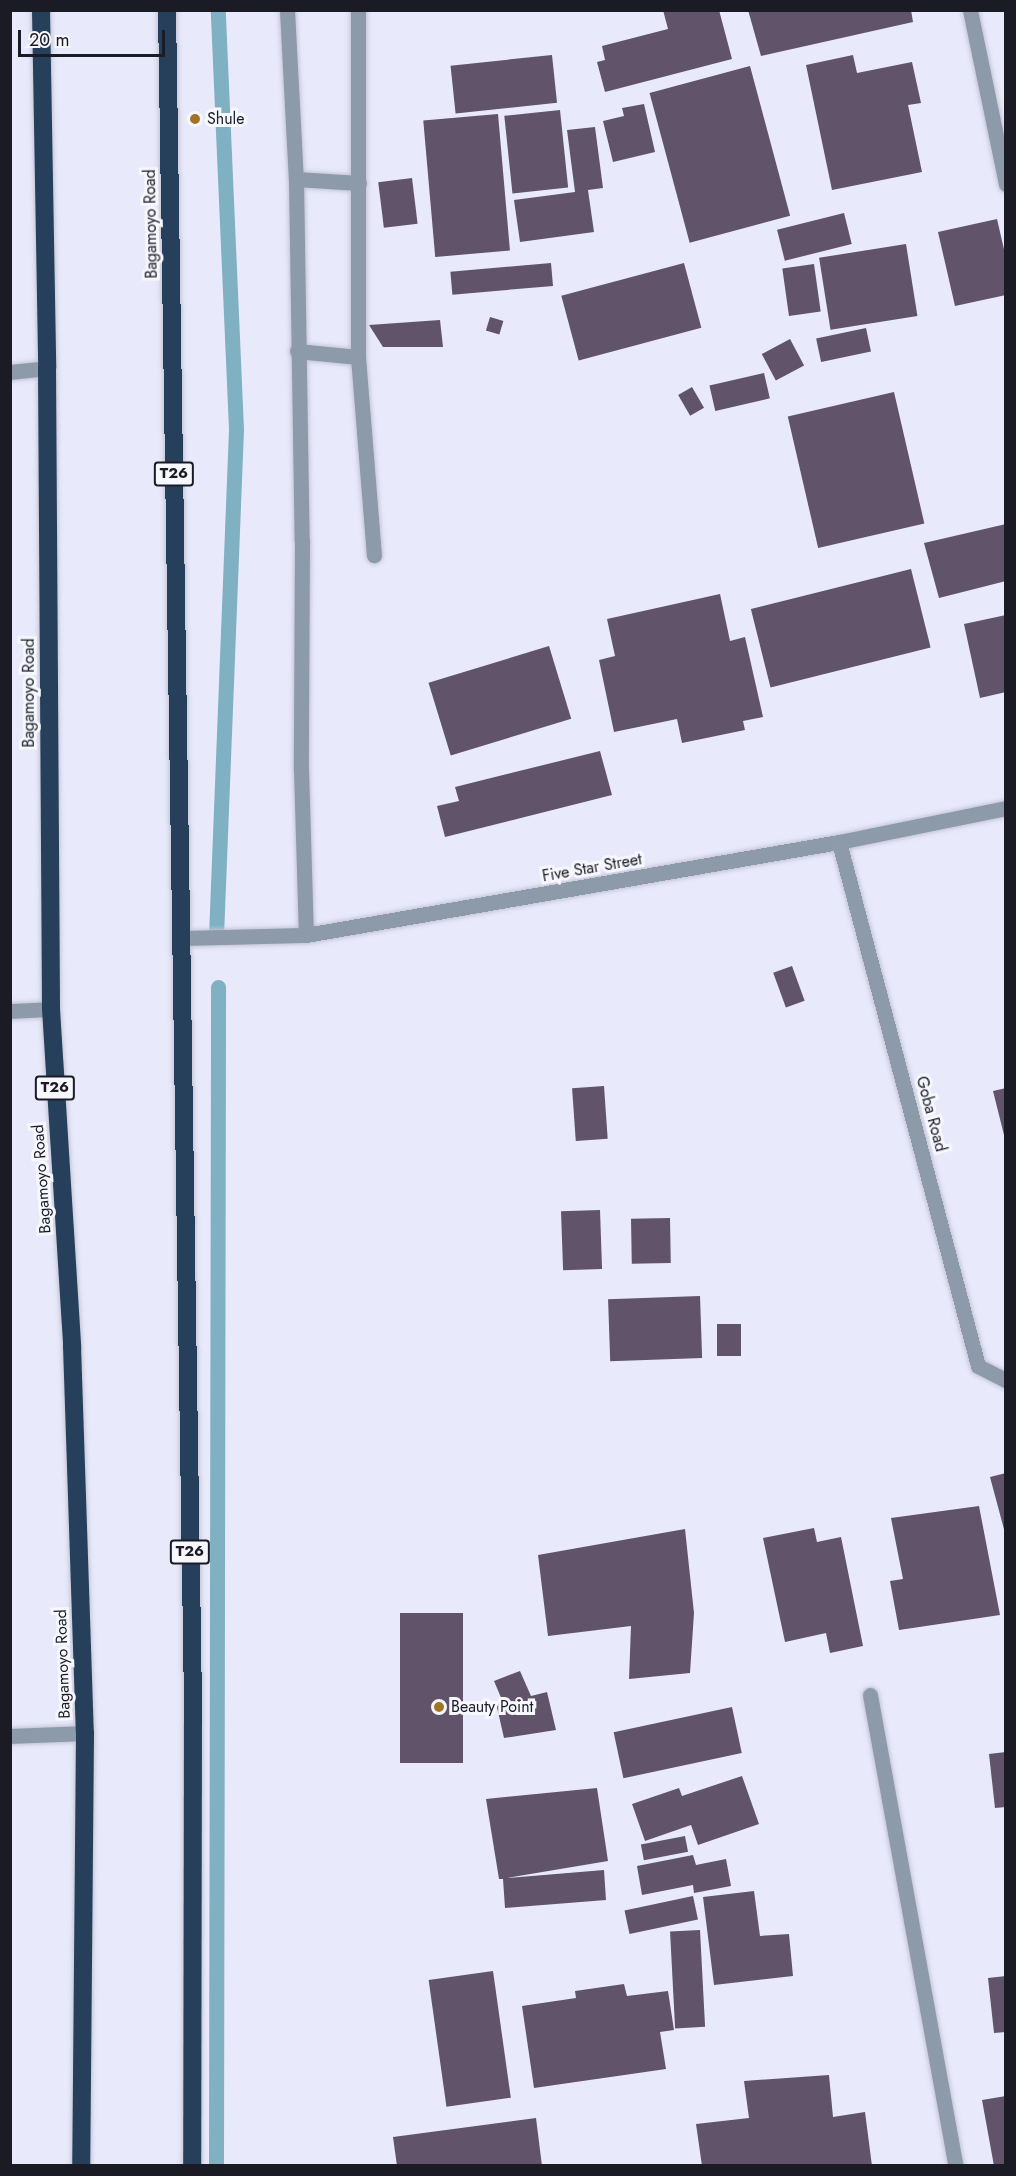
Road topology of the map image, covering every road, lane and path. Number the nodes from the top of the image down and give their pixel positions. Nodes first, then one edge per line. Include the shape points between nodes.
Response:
1 (41, 10) edge
2 (167, 10) edge
3 (287, 10) edge
4 (358, 10) edge
5 (970, 10) edge
6 (296, 179) junction
7 (358, 183) junction
8 (1005, 184) edge
9 (297, 351) junction
10 (358, 357) junction
11 (47, 368) junction
12 (10, 372) edge
13 (374, 555) dead end
14 (1005, 808) edge
15 (839, 842) junction
16 (306, 935) junction
17 (181, 938) junction
18 (51, 1009) junction
19 (10, 1011) edge
20 (1005, 1380) edge
21 (870, 1695) dead end
22 (85, 1733) junction
23 (10, 1736) edge
24 (81, 2166) edge
25 (192, 2166) edge
26 (956, 2166) edge

1 - 11 highway, Bagamoyo Road / T26
2 - 17 highway, Bagamoyo Road / T26
3 - 6 street
4 - 7 street
5 - 8 street
6 - 7 street
6 - 9 street
7 - 10 street
9 - 10 street
9 - 16 street
10 - 13 street
11 - 12 street
11 - 18 highway, Bagamoyo Road / T26
14 - 15 street, Five Star Street
15 - 16 street, Five Star Street
15 - 20 street, Goba Road via 978,1366
16 - 17 street, Five Star Street
17 - 25 highway, Bagamoyo Road / T26 via 193,1707
18 - 19 street
18 - 22 highway, Bagamoyo Road / T26 via 72,1346
21 - 26 street
22 - 23 street
22 - 24 highway, Bagamoyo Road / T26

